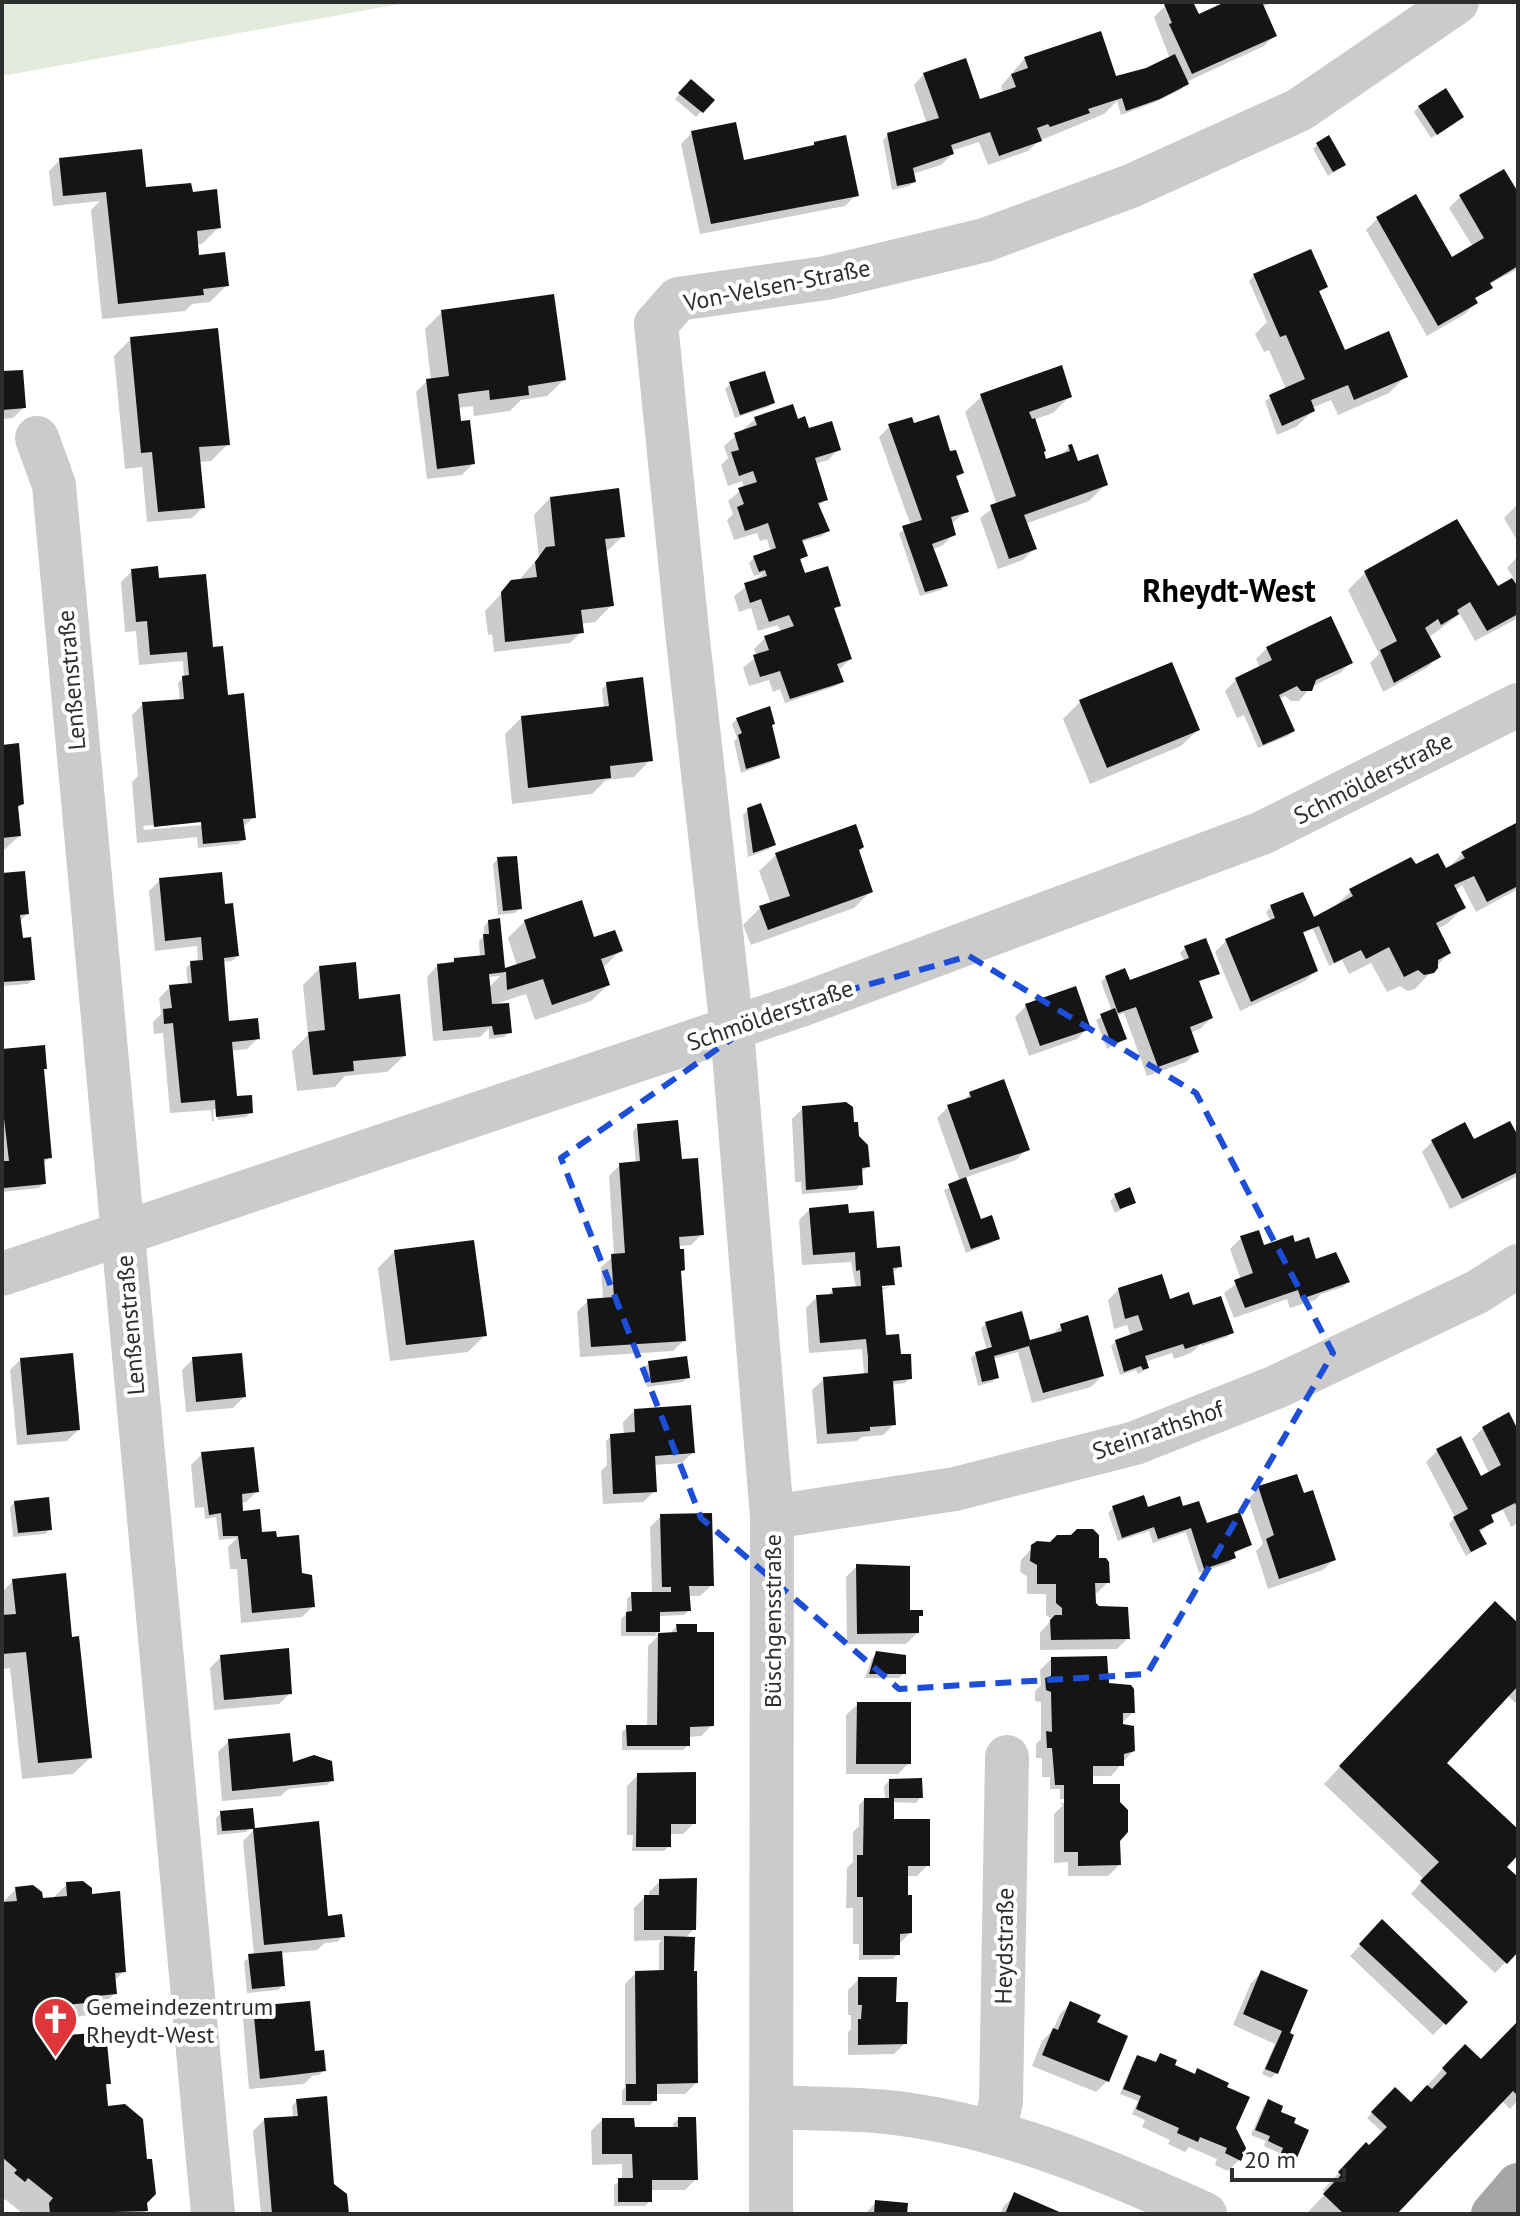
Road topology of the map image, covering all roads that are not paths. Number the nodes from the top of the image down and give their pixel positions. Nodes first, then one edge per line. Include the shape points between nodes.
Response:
1 (1457, 2) edge
2 (37, 438) dead end
3 (1518, 705) edge
4 (732, 1029) junction
5 (121, 1233) junction
6 (1518, 1266) edge
7 (2, 1274) edge
8 (772, 1517) junction
9 (1007, 1757) dead end
10 (771, 2107) junction
11 (994, 2133) junction
12 (1518, 2185) edge
13 (213, 2214) edge
14 (771, 2214) edge
15 (1205, 2214) edge
16 (1493, 2214) edge

1 - 4 street, Von-Velsen-Straße via 1299,110 1131,186 971,244 826,278 678,299 656,324
2 - 5 street, Lenßenstraße via 54,485
3 - 4 street, Schmölderstraße via 1262,833
4 - 5 street, Schmölderstraße
4 - 8 street, Büschgensstraße
5 - 7 street, Schmölderstraße
5 - 13 street, Lenßenstraße
6 - 8 street, Steinrathshof via 1477,1292 1276,1387 1135,1443 955,1489
8 - 10 street, Büschgensstraße
9 - 11 street, Heydstraße via 1001,2101
10 - 11 street via 888,2112
10 - 14 street, Büschgensstraße
11 - 15 street via 1100,2168
12 - 16 main road

